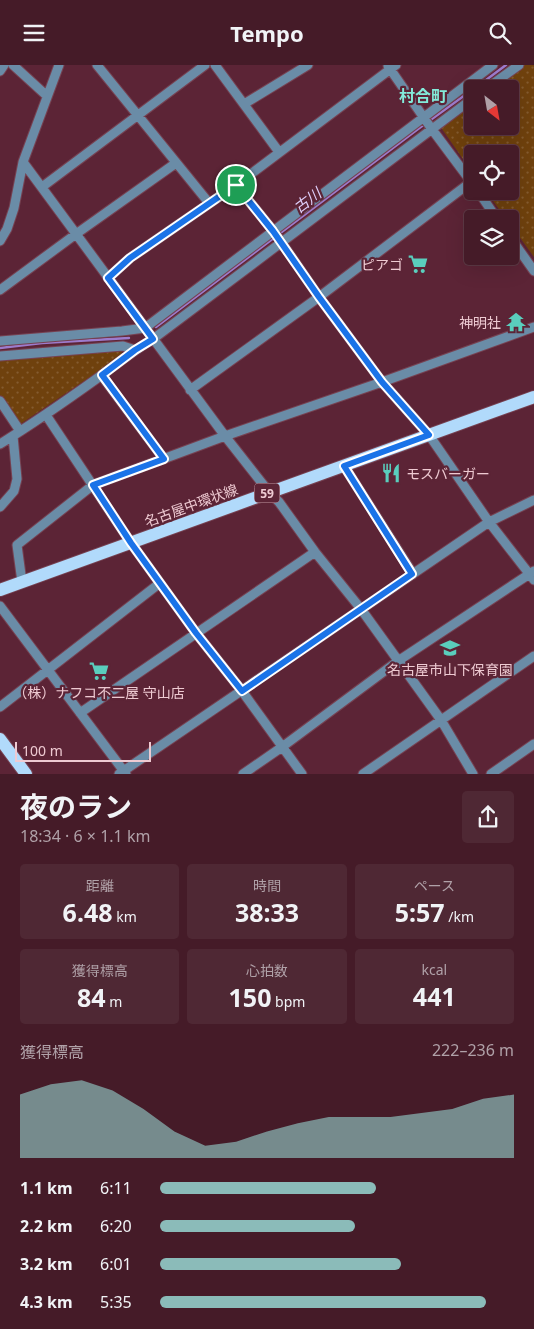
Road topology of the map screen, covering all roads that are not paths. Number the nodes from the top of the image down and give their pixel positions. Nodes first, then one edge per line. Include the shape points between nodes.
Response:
1 (4, 65) edge
2 (13, 65) edge
3 (59, 65) edge
4 (97, 65) edge
5 (205, 65) edge
6 (215, 65) edge
7 (308, 65) edge
8 (493, 65) edge
9 (519, 65) edge
10 (392, 66) edge
11 (0, 71) edge
12 (498, 80) edge
13 (47, 96) junction
14 (244, 104) junction
15 (464, 105) edge
16 (137, 116) junction
17 (424, 118) junction
18 (432, 128) junction
19 (280, 152) junction
20 (23, 162) junction
21 (176, 163) junction
22 (464, 172) edge
23 (236, 185) junction
24 (42, 187) junction
25 (464, 189) edge
26 (209, 203) junction
27 (76, 234) junction
28 (278, 236) junction
29 (0, 241) edge
30 (519, 250) edge
31 (534, 271) edge
32 (108, 278) junction
33 (0, 290) edge
34 (319, 297) junction
35 (534, 327) edge
36 (145, 328) junction
37 (153, 339) junction
38 (0, 341) edge
39 (135, 350) junction
40 (0, 356) edge
41 (102, 375) junction
42 (382, 382) junction
43 (190, 390) junction
44 (534, 397) edge
45 (0, 401) edge
46 (46, 415) junction
47 (16, 434) junction
48 (429, 435) junction
49 (225, 436) junction
50 (0, 444) edge
51 (164, 459) junction
52 (344, 466) junction
53 (93, 485) junction
54 (269, 492) junction
55 (534, 500) edge
56 (0, 507) edge
57 (489, 522) junction
58 (131, 543) junction
59 (315, 552) junction
60 (412, 574) junction
61 (532, 575) edge
62 (22, 582) junction
63 (160, 583) junction
64 (0, 590) edge
65 (0, 606) edge
66 (361, 609) junction
67 (196, 633) junction
68 (534, 657) edge
69 (398, 661) junction
70 (48, 670) junction
71 (242, 691) junction
72 (0, 707) edge
73 (80, 713) junction
74 (441, 720) junction
75 (0, 739) edge
76 (534, 745) edge
77 (282, 747) junction
78 (123, 773) edge
79 (26, 774) edge
80 (243, 774) edge
81 (302, 774) edge
82 (363, 774) edge
83 (473, 774) edge
84 (491, 774) edge

1 - 11 street
2 - 13 street
3 - 13 street
4 - 16 street
5 - 16 street
6 - 14 street
7 - 14 street
8 - 17 street
9 - 12 street
10 - 17 street
10 - 19 street
13 - 20 street
14 - 19 street
15 - 18 street
16 - 21 street
16 - 24 street
17 - 18 street
17 - 28 street
18 - 22 street
18 - 28 street
19 - 23 street
20 - 24 street
20 - 29 street via 14,208
21 - 26 street
21 - 27 street
23 - 26 street
23 - 28 street
24 - 27 street
25 - 34 street
26 - 32 street via 130,258
27 - 32 street
27 - 33 street
28 - 34 street
28 - 36 street
28 - 37 street
30 - 31 street
32 - 36 street
34 - 42 street
34 - 43 street
35 - 42 street
36 - 37 street
36 - 38 street
37 - 39 street
37 - 43 street
39 - 40 street via 123,346
39 - 41 street
41 - 46 street
41 - 51 street
42 - 48 street
42 - 49 street
43 - 49 street
44 - 48 main road, 名古屋中環状線 / 59
45 - 47 street
46 - 47 street
46 - 53 street
47 - 50 street
47 - 56 street via 17,479 14,491
48 - 52 main road, 名古屋中環状線 / 59
48 - 57 street
49 - 51 street
49 - 54 street
51 - 53 street
52 - 54 main road, 名古屋中環状線 / 59
52 - 60 street
53 - 58 street
53 - 62 street via 18,545
54 - 58 main road, 名古屋中環状線 / 59
54 - 59 street via 280,502
55 - 57 street
57 - 60 street
57 - 61 street
58 - 62 main road, 名古屋中環状線 / 59
58 - 63 street
59 - 66 street
59 - 67 street
60 - 66 street
61 - 69 street
62 - 64 main road, 名古屋中環状線 / 59
63 - 67 street
63 - 70 street
65 - 70 street
66 - 69 street
66 - 71 street
67 - 71 street
67 - 73 street
68 - 74 street
69 - 74 street
69 - 77 street
70 - 72 street
70 - 73 street
71 - 77 street
71 - 78 street
73 - 78 street
74 - 82 street
74 - 83 street
75 - 79 main road
76 - 84 street
77 - 80 street
77 - 81 street

